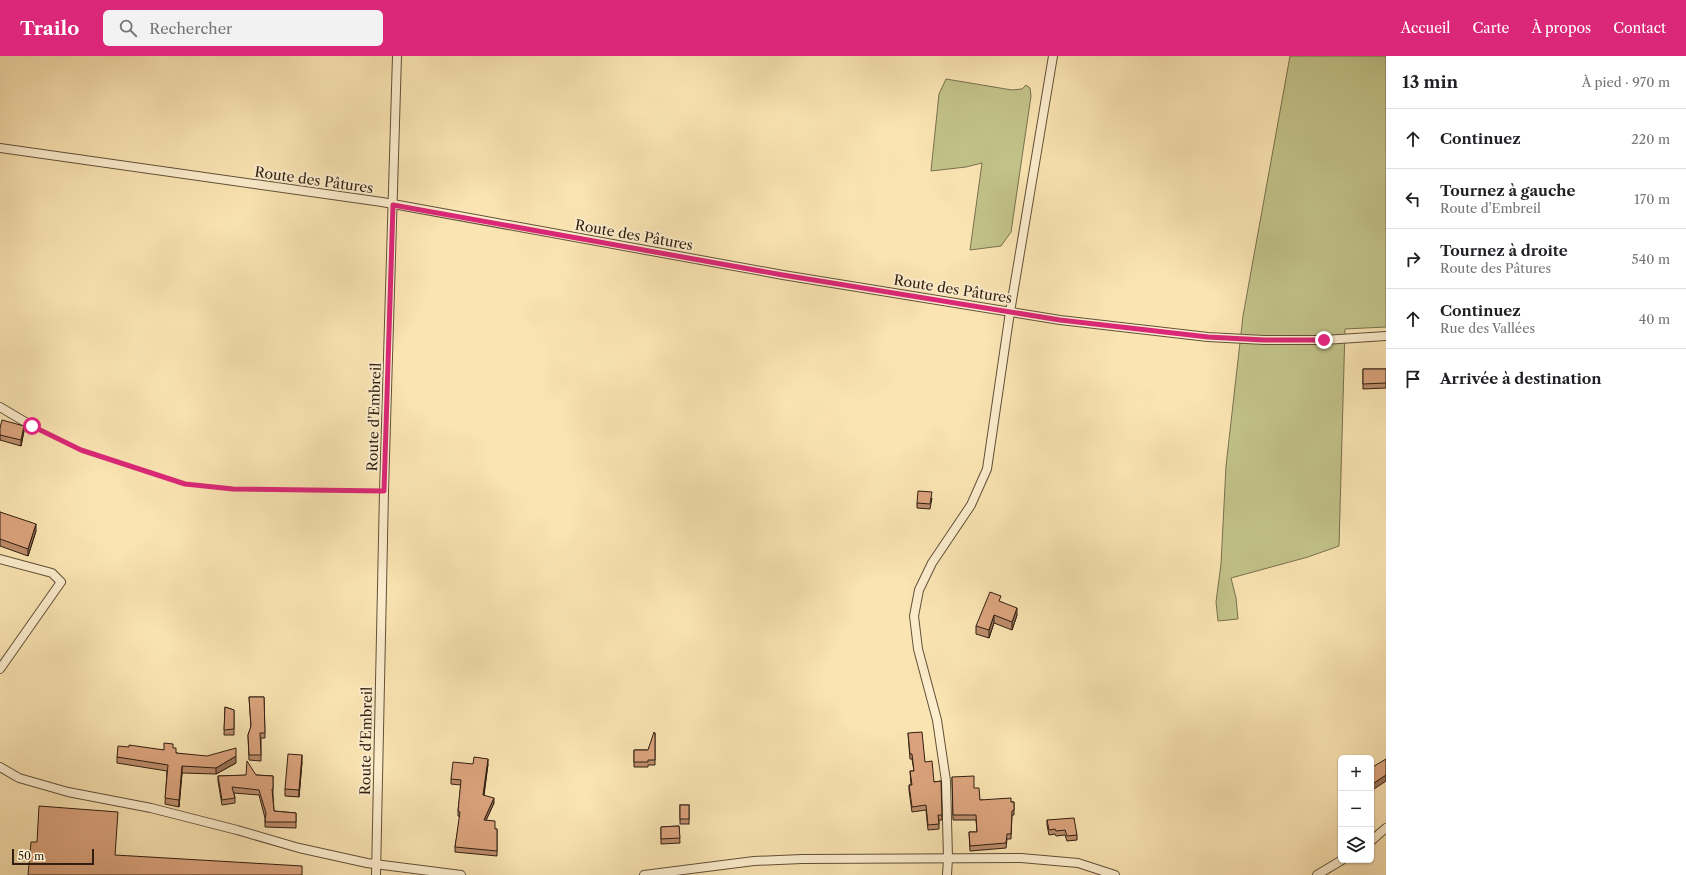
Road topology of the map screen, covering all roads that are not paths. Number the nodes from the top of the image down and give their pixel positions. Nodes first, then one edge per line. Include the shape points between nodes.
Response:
1 (397, 56) edge
2 (1053, 56) edge
3 (0, 148) edge
4 (393, 205) junction
5 (1010, 312) junction
6 (1386, 336) edge
7 (0, 407) edge
8 (32, 426) road end
9 (0, 559) edge
10 (0, 668) edge
11 (0, 767) edge
12 (1386, 828) edge
13 (1374, 838) edge
14 (948, 858) junction
15 (1338, 862) edge
16 (376, 864) junction
17 (376, 875) edge
18 (461, 875) edge
19 (644, 875) edge
20 (947, 875) edge
21 (1115, 875) edge
22 (1317, 875) edge

1 - 4 street, Route d'Embreil
2 - 5 street
3 - 4 street, Route des Pâtures
4 - 5 street, Route des Pâtures via 783,275
4 - 16 street, Route d'Embreil
5 - 6 street, Route des Pâtures via 1208,337 1324,340
5 - 14 street via 987,469 971,505 932,564 919,590 914,616 918,649 938,727 946,781
7 - 8 street
9 - 10 street via 52,573 62,582
11 - 16 street via 18,778 68,792 152,808 299,848
12 - 13 street
14 - 19 street via 754,861
14 - 20 street
14 - 21 street via 1021,858 1078,863
15 - 22 street
16 - 17 street, Route d'Embreil
16 - 18 street

